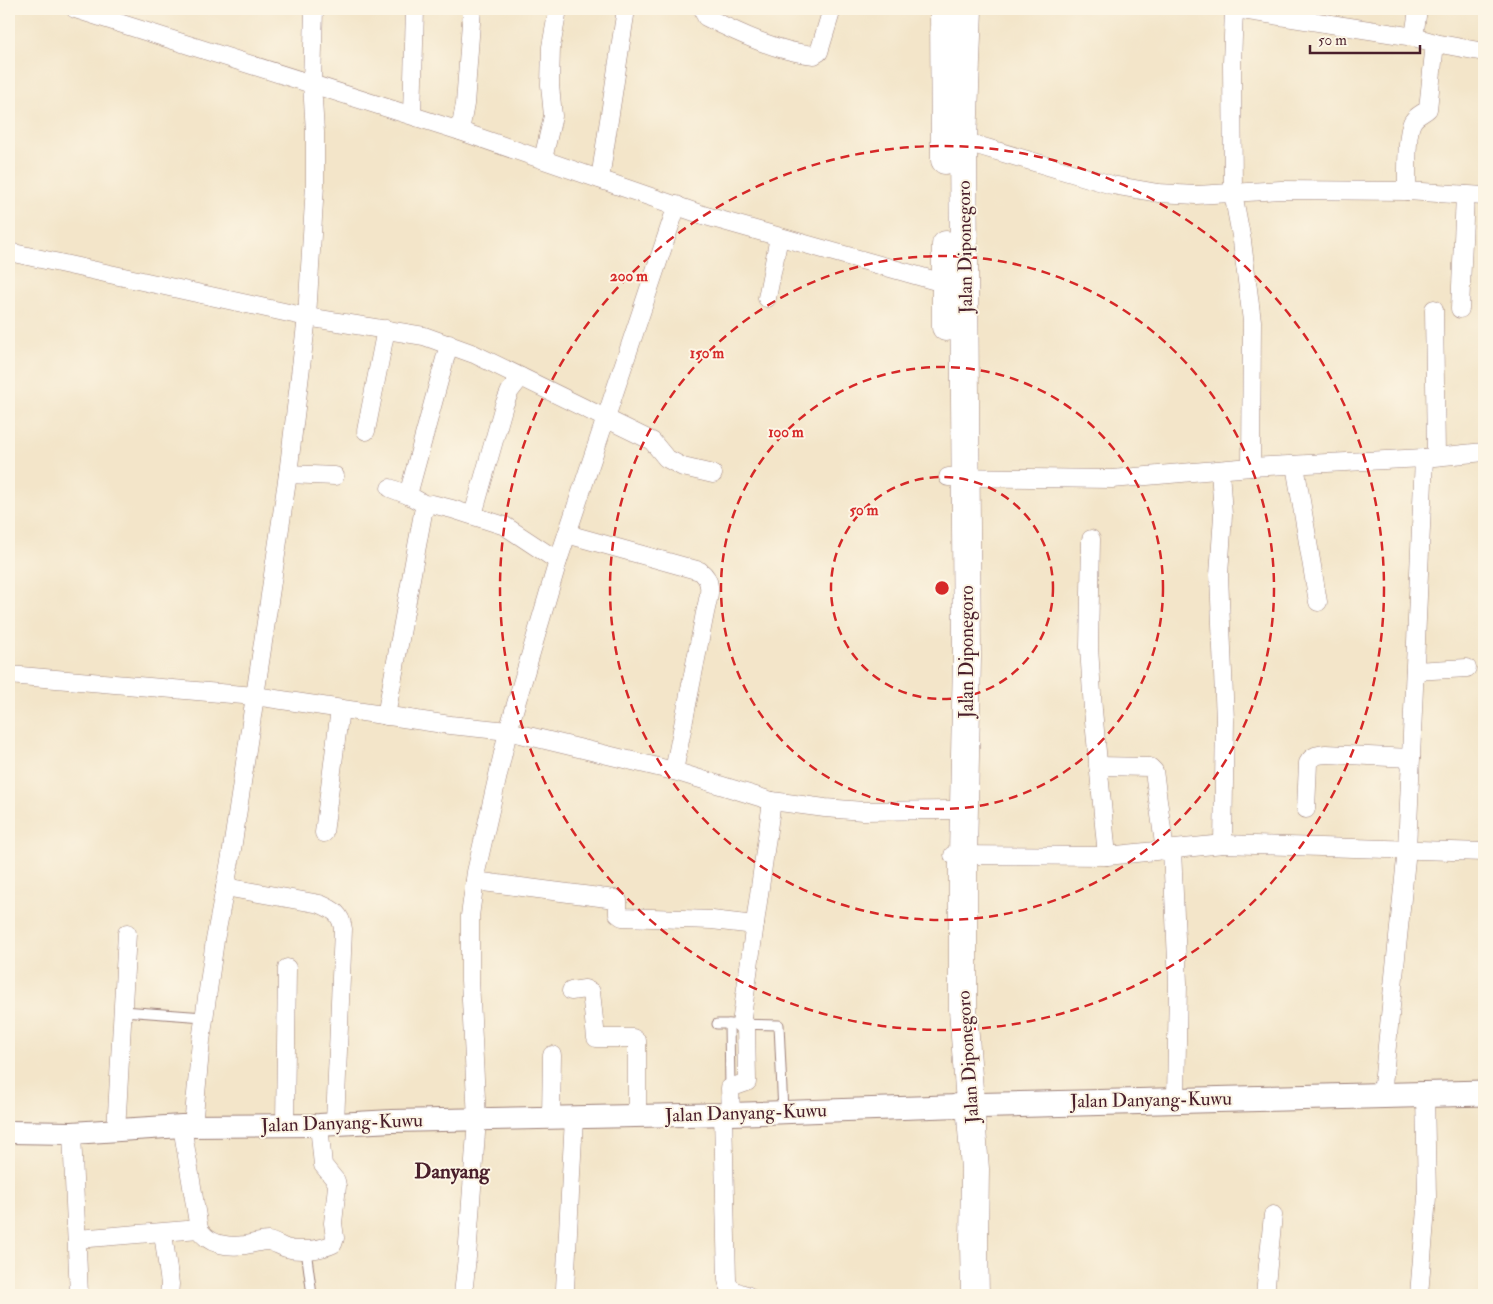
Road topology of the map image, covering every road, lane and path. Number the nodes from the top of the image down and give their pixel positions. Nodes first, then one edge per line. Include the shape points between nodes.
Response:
1 (75, 9) edge
2 (314, 9) edge
3 (415, 9) edge
4 (472, 9) edge
5 (558, 9) edge
6 (626, 9) edge
7 (703, 9) edge
8 (832, 9) edge
9 (944, 9) edge
10 (968, 9) edge
11 (1239, 9) edge
12 (1418, 9) edge
13 (1272, 12) edge
14 (1414, 37) junction
15 (1435, 43) junction
16 (1484, 52) edge
17 (312, 84) junction
18 (412, 115) junction
19 (460, 131) junction
20 (963, 141) junction
21 (543, 159) junction
22 (600, 179) junction
23 (1407, 191) junction
24 (1233, 193) junction
25 (1465, 194) junction
26 (1484, 196) edge
27 (676, 205) junction
28 (779, 237) junction
29 (9, 252) edge
30 (955, 287) junction
31 (767, 298) dead end
32 (1434, 309) dead end
33 (1460, 310) dead end
34 (307, 317) junction
35 (386, 329) junction
36 (449, 344) junction
37 (521, 377) junction
38 (607, 418) junction
39 (366, 432) dead end
40 (1484, 452) edge
41 (1430, 457) junction
42 (1295, 465) junction
43 (1251, 467) junction
44 (1220, 470) junction
45 (288, 474) junction
46 (713, 474) dead end
47 (335, 476) dead end
48 (958, 477) junction
49 (390, 488) dead end
50 (408, 495) junction
51 (426, 506) junction
52 (473, 515) junction
53 (567, 534) junction
54 (1091, 539) dead end
55 (558, 561) junction
56 (1318, 602) dead end
57 (1467, 668) dead end
58 (1415, 671) junction
59 (9, 675) edge
60 (255, 696) junction
61 (340, 709) junction
62 (386, 716) junction
63 (508, 731) junction
64 (1411, 758) junction
65 (1098, 766) junction
66 (674, 771) junction
67 (772, 801) junction
68 (1306, 809) dead end
69 (950, 810) junction
70 (324, 833) dead end
71 (1223, 844) junction
72 (1407, 849) junction
73 (1168, 851) junction
74 (1484, 852) edge
75 (957, 855) junction
76 (1107, 856) junction
77 (474, 881) junction
78 (225, 886) junction
79 (755, 925) junction
80 (127, 933) dead end
81 (287, 968) dead end
82 (571, 991) dead end
83 (123, 1011) junction
84 (204, 1017) junction
85 (717, 1024) dead end
86 (739, 1024) junction
87 (552, 1055) dead end
88 (1484, 1093) edge
89 (1425, 1094) junction
90 (1382, 1095) junction
91 (1176, 1100) junction
92 (965, 1106) junction
93 (783, 1112) junction
94 (727, 1114) junction
95 (637, 1116) junction
96 (551, 1118) junction
97 (574, 1118) junction
98 (477, 1120) junction
99 (327, 1124) junction
100 (286, 1125) junction
101 (188, 1126) junction
102 (9, 1132) edge
103 (116, 1132) junction
104 (72, 1133) junction
105 (1273, 1215) dead end
106 (199, 1229) junction
107 (163, 1233) junction
108 (76, 1239) junction
109 (306, 1250) junction
110 (565, 1289) dead end
111 (79, 1295) edge
112 (169, 1295) edge
113 (312, 1295) edge
114 (463, 1295) edge
115 (747, 1295) edge
116 (962, 1295) edge
117 (975, 1295) edge
118 (1265, 1295) edge
119 (1419, 1295) edge

1 - 17 street
2 - 17 street
3 - 18 street
4 - 19 street
5 - 21 street via 550,47 552,116
6 - 22 street
7 - 8 street via 706,17 719,24 778,47 814,55 819,52
9 - 30 main road, Jalan Diponegoro
10 - 20 main road, Jalan Diponegoro
11 - 13 street
11 - 24 street via 1232,64
12 - 14 street
13 - 14 street
14 - 15 street
15 - 16 street
15 - 23 street via 1428,109 1412,122 1409,135
17 - 18 street
17 - 34 street via 315,185
18 - 19 street
19 - 21 street
20 - 24 street via 1112,185 1158,193
20 - 30 main road, Jalan Diponegoro
21 - 22 street
22 - 27 street
23 - 24 street
23 - 25 street
24 - 43 street via 1252,322
25 - 26 street
25 - 33 street
27 - 28 street
27 - 38 street
28 - 30 street
28 - 31 street
29 - 34 street
30 - 48 main road, Jalan Diponegoro
32 - 41 street
34 - 35 street
34 - 45 street
35 - 36 street
35 - 39 street
36 - 37 street
36 - 50 street
37 - 38 street
37 - 52 street via 504,405
38 - 46 street via 652,441 666,458 683,467
38 - 53 street
40 - 41 street
41 - 42 street
41 - 58 street
42 - 43 street
42 - 56 street
43 - 44 street
44 - 48 street via 1112,479
44 - 71 street via 1223,515 1219,574 1225,721
45 - 47 street
45 - 60 street
48 - 69 main road, Jalan Diponegoro
48 - 75 main road, Jalan Diponegoro via 968,657
49 - 50 street
50 - 51 street
51 - 52 street via 432,504
51 - 62 street
52 - 55 street via 505,526
53 - 55 street
53 - 66 street via 700,571 708,579 707,605
54 - 65 street via 1089,647
55 - 63 street
57 - 58 street
58 - 64 street
59 - 60 street
60 - 61 street
60 - 78 street
61 - 62 street
61 - 70 street
62 - 63 street
63 - 66 street
63 - 77 street
64 - 68 street via 1316,755 1308,763
64 - 72 street
65 - 73 street via 1150,767 1154,771
65 - 76 street
66 - 67 street
67 - 69 street via 863,811
67 - 79 street
69 - 75 main road, Jalan Diponegoro
71 - 72 street
71 - 73 street
72 - 74 street
72 - 90 street
73 - 76 street
73 - 91 street via 1178,983
75 - 76 street
75 - 92 main road, Jalan Diponegoro via 950,944
77 - 79 street via 615,899 618,901 618,914 622,917
77 - 98 street via 470,916 470,980
78 - 84 street
78 - 99 street via 320,904 340,916 343,930
79 - 86 street
80 - 83 street
81 - 100 street
82 - 95 street via 585,989 591,992 596,1038 633,1038 637,1041
83 - 84 lane
83 - 103 street
84 - 101 street
85 - 86 lane
86 - 93 lane via 779,1025
86 - 94 street via 747,1082 730,1088
87 - 96 street
88 - 89 main road, Jalan Danyang-Kuwu
89 - 90 main road, Jalan Danyang-Kuwu
89 - 119 street via 1428,1197
90 - 91 main road, Jalan Danyang-Kuwu
91 - 92 main road, Jalan Danyang-Kuwu
92 - 93 street, Jalan Danyang-Kuwu
92 - 116 main road, Jalan Diponegoro via 961,1141
92 - 117 main road, Jalan Diponegoro via 975,1169
93 - 94 street, Jalan Danyang-Kuwu
94 - 95 street, Jalan Danyang-Kuwu
94 - 115 street via 726,1280 733,1291
95 - 97 street, Jalan Danyang-Kuwu
96 - 97 street, Jalan Danyang-Kuwu
96 - 98 street, Jalan Danyang-Kuwu
97 - 110 street
98 - 99 street, Jalan Danyang-Kuwu
98 - 114 street
99 - 100 street, Jalan Danyang-Kuwu
99 - 109 street via 323,1165 337,1186 332,1223 335,1238 333,1244
100 - 101 street, Jalan Danyang-Kuwu
101 - 103 street, Jalan Danyang-Kuwu
101 - 106 street
102 - 104 street, Jalan Danyang-Kuwu
103 - 104 street, Jalan Danyang-Kuwu
104 - 108 street
105 - 118 street
106 - 107 street
106 - 109 street via 206,1238 220,1244 243,1246 270,1241 288,1249
107 - 108 street
107 - 112 street
108 - 111 street
109 - 113 lane

